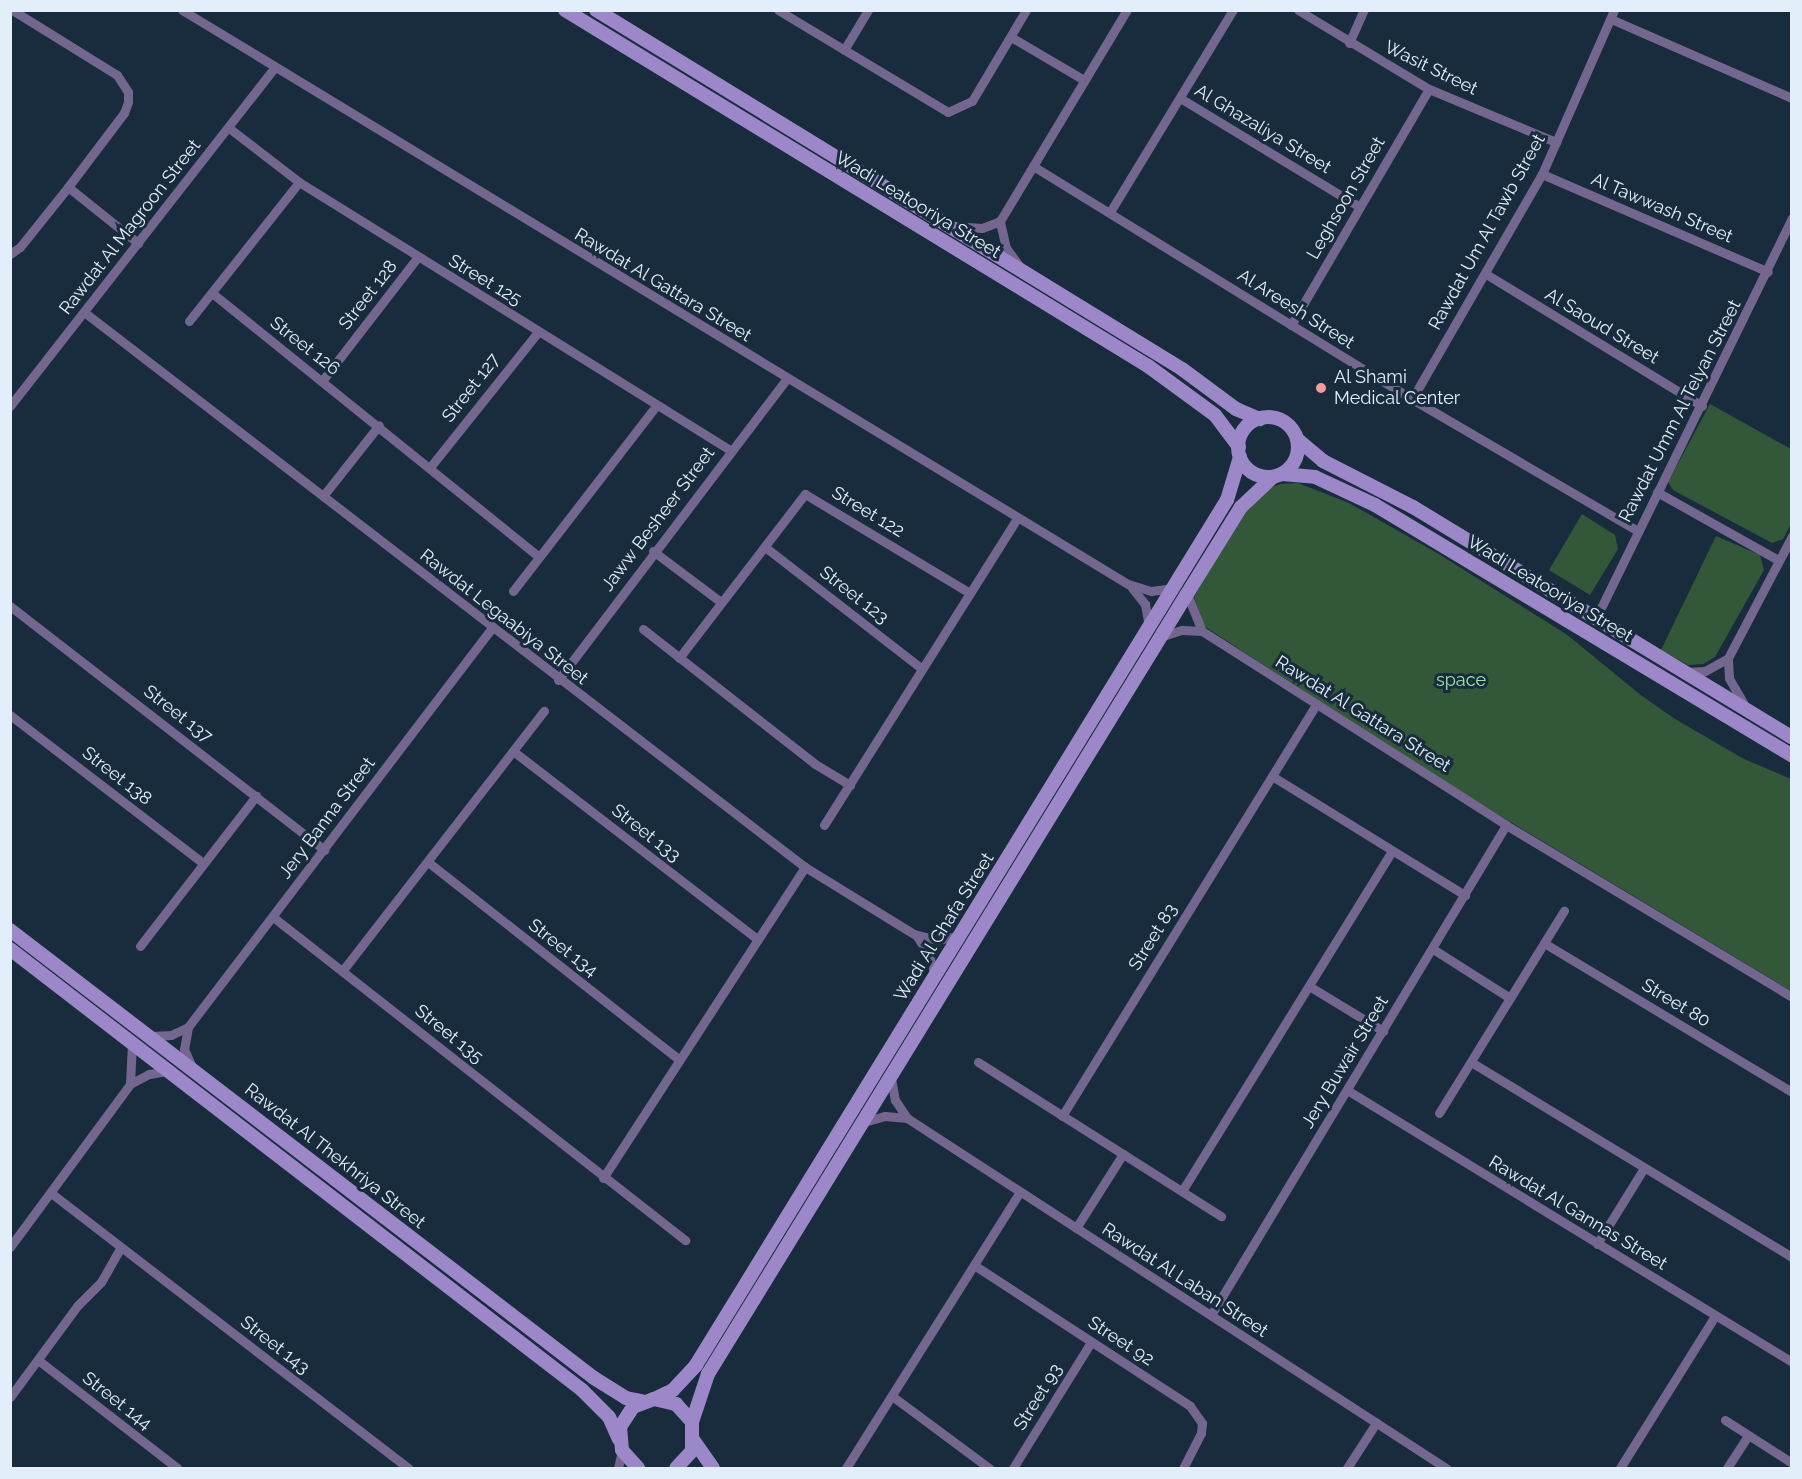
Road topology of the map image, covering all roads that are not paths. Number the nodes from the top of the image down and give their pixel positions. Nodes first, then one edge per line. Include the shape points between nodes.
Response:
1 (182, 10) edge
2 (564, 10) edge
3 (596, 10) edge
4 (778, 10) edge
5 (868, 10) edge
6 (1026, 10) edge
7 (1127, 10) edge
8 (1233, 10) edge
9 (1298, 10) edge
10 (1364, 10) edge
11 (15, 12) edge
12 (1612, 15) edge
13 (10, 23) edge
14 (1011, 37) junction
15 (1349, 43) junction
16 (844, 50) junction
17 (275, 67) junction
18 (1084, 80) junction
19 (1430, 89) junction
20 (1180, 98) junction
21 (1791, 98) edge
22 (229, 128) junction
23 (1556, 142) junction
24 (1032, 166) junction
25 (1542, 174) junction
26 (299, 182) junction
27 (68, 187) junction
28 (1360, 207) junction
29 (1110, 212) junction
30 (1791, 218) edge
31 (1000, 221) junction
32 (948, 225) junction
33 (138, 243) junction
34 (10, 254) edge
35 (417, 258) junction
36 (1024, 271) junction
37 (1768, 272) junction
38 (1486, 274) junction
39 (212, 293) junction
40 (84, 312) junction
41 (189, 321) dead end
42 (1291, 325) junction
43 (538, 332) junction
44 (786, 380) junction
45 (322, 381) junction
46 (1412, 399) junction
47 (657, 405) junction
48 (10, 406) edge
49 (1702, 406) junction
50 (1260, 419) junction
51 (379, 425) junction
52 (1297, 439) junction
53 (730, 450) junction
54 (1239, 452) junction
55 (431, 466) junction
56 (1277, 475) junction
57 (1657, 492) junction
58 (323, 496) junction
59 (1017, 519) junction
60 (1638, 531) junction
61 (1791, 536) edge
62 (765, 547) junction
63 (653, 550) junction
64 (539, 557) junction
65 (1778, 560) junction
66 (1128, 584) junction
67 (1173, 588) junction
68 (513, 591) dead end
69 (970, 593) junction
70 (1187, 594) junction
71 (721, 602) junction
72 (10, 606) edge
73 (1596, 618) junction
74 (491, 629) junction
75 (643, 629) dead end
76 (1149, 630) junction
77 (1202, 632) junction
78 (1163, 636) junction
79 (679, 658) junction
80 (1728, 658) junction
81 (922, 669) junction
82 (1684, 672) junction
83 (558, 680) junction
84 (1316, 704) junction
85 (544, 711) dead end
86 (1749, 711) junction
87 (10, 715) edge
88 (1791, 737) edge
89 (513, 752) junction
90 (1791, 756) edge
91 (1272, 776) junction
92 (850, 785) junction
93 (256, 796) junction
94 (824, 825) dead end
95 (1506, 825) junction
96 (325, 850) junction
97 (1392, 851) junction
98 (428, 862) junction
99 (203, 863) junction
100 (805, 867) junction
101 (1466, 895) junction
102 (1564, 911) dead end
103 (273, 917) junction
104 (10, 930) edge
105 (914, 934) junction
106 (959, 936) junction
107 (758, 940) junction
108 (1544, 943) junction
109 (140, 946) dead end
110 (10, 949) edge
111 (1433, 949) junction
112 (343, 970) junction
113 (935, 975) junction
114 (1309, 986) junction
115 (1791, 997) edge
116 (1510, 998) junction
117 (188, 1027) junction
118 (1383, 1031) junction
119 (152, 1036) junction
120 (132, 1042) junction
121 (678, 1059) junction
122 (978, 1062) dead end
123 (1471, 1062) junction
124 (194, 1069) junction
125 (170, 1071) junction
126 (891, 1078) junction
127 (130, 1084) junction
128 (1347, 1090) junction
129 (1791, 1092) edge
130 (1439, 1113) dead end
131 (1062, 1116) junction
132 (907, 1118) junction
133 (864, 1122) junction
134 (1123, 1154) junction
135 (1644, 1168) junction
136 (603, 1178) junction
137 (1182, 1191) junction
138 (1020, 1192) junction
139 (51, 1193) junction
140 (1221, 1216) dead end
141 (1076, 1228) junction
142 (685, 1240) dead end
143 (1597, 1244) junction
144 (10, 1247) edge
145 (121, 1247) junction
146 (1791, 1257) edge
147 (974, 1265) junction
148 (1211, 1315) junction
149 (1715, 1316) junction
150 (1091, 1342) junction
151 (38, 1360) junction
152 (1791, 1362) edge
153 (892, 1396) junction
154 (10, 1397) edge
155 (648, 1400) junction
156 (1725, 1420) dead end
157 (692, 1422) junction
158 (1376, 1423) junction
159 (1748, 1436) junction
160 (694, 1441) junction
161 (621, 1444) junction
162 (1791, 1464) edge
163 (177, 1468) edge
164 (408, 1468) edge
165 (618, 1468) edge
166 (638, 1468) edge
167 (676, 1468) edge
168 (713, 1468) edge
169 (846, 1468) edge
170 (989, 1468) edge
171 (1013, 1468) edge
172 (1183, 1468) edge
173 (1347, 1468) edge
174 (1446, 1468) edge
175 (1620, 1468) edge
176 (1727, 1468) edge

1 - 17 street, Rawdat Al Gattara Street
2 - 54 street, Wadi Leatooriya Street via 1148,366 1215,415
3 - 32 street, Wadi Leatooriya Street
4 - 16 street
5 - 16 street
6 - 14 street
7 - 18 street
8 - 20 street
9 - 15 street, Wasit Street
10 - 15 street
11 - 13 street
11 - 27 street via 117,75 128,92 124,112
12 - 21 street
12 - 23 street, Rawdat Um Al Tawb Street
14 - 16 street via 972,101 948,112
14 - 18 street
15 - 19 street, Wasit Street
17 - 22 street, Rawdat Al Magroon Street
17 - 44 street, Rawdat Al Gattara Street
18 - 24 street
19 - 23 street, Wasit Street
19 - 28 street, Leghsoon Street
20 - 28 street, Al Ghazaliya Street
20 - 29 street
22 - 26 street, Street 125
22 - 33 street, Rawdat Al Magroon Street
23 - 25 street, Rawdat Um Al Tawb Street
24 - 29 street, Al Areesh Street
24 - 31 street
25 - 37 street, Al Tawwash Street
25 - 38 street, Rawdat Um Al Tawb Street
26 - 35 street, Street 125
26 - 39 street
27 - 33 street
27 - 34 street
28 - 42 street, Leghsoon Street
29 - 42 street, Al Areesh Street
30 - 37 street, Rawdat Umm Al Telyan Street
31 - 32 street via 973,228
31 - 36 street via 1006,248
32 - 36 street, Wadi Leatooriya Street
33 - 40 street, Rawdat Al Magroon Street
35 - 43 street, Street 125
35 - 45 street, Street 128
36 - 50 street, Wadi Leatooriya Street via 1182,369 1236,409
37 - 49 street, Rawdat Umm Al Telyan Street
38 - 46 street, Rawdat Um Al Tawb Street
38 - 49 street, Al Saoud Street
39 - 41 street
39 - 45 street, Street 126
40 - 48 street, Rawdat Al Magroon Street
40 - 58 street, Rawdat Legaabiya Street
42 - 46 street, Al Areesh Street
43 - 47 street, Street 125
43 - 55 street, Street 127
44 - 53 street, Jaww Besheer Street
44 - 59 street, Rawdat Al Gattara Street
45 - 51 street, Street 126
46 - 60 street, Al Areesh Street
47 - 53 street, Street 125
47 - 64 street
49 - 57 street, Rawdat Umm Al Telyan Street
50 - 52 street via 1273,418 1287,424
50 - 54 street via 1245,429
51 - 55 street, Street 126
51 - 58 street
52 - 56 street via 1296,459
52 - 73 street, Wadi Leatooriya Street via 1323,461 1413,507
53 - 63 street, Jaww Besheer Street
54 - 56 street via 1253,473
54 - 67 street, Wadi Al Ghafa Street via 1227,500
55 - 64 street, Street 126
56 - 70 street, Wadi Al Ghafa Street via 1241,507
56 - 90 street, Wadi Leatooriya Street via 1315,477 1375,505
57 - 60 street, Rawdat Umm Al Telyan Street
57 - 65 street
58 - 74 street, Rawdat Legaabiya Street
59 - 66 street, Rawdat Al Gattara Street
59 - 69 street
60 - 73 street, Rawdat Umm Al Telyan Street
61 - 65 street
62 - 69 street, Street 122 via 805,494
62 - 71 street, Street 122
62 - 81 street, Street 123
63 - 71 street
63 - 83 street, Jaww Besheer Street
64 - 68 street
65 - 80 street
66 - 67 street, Rawdat Al Gattara Street via 1150,591
66 - 76 street, Rawdat Al Gattara Street via 1145,604
67 - 76 street, Wadi Al Ghafa Street
69 - 81 street
70 - 77 street
70 - 78 street, Wadi Al Ghafa Street
71 - 79 street, Street 122
72 - 93 street, Street 137
73 - 82 street, Wadi Leatooriya Street
74 - 83 street, Rawdat Legaabiya Street
74 - 96 street, Jery Banna Street
75 - 79 street
76 - 106 street, Wadi Al Ghafa Street
77 - 78 street via 1182,630
77 - 84 street, Rawdat Al Gattara Street
78 - 126 street, Wadi Al Ghafa Street
79 - 92 street via 815,764
80 - 82 street via 1705,671
80 - 86 street via 1729,678
81 - 92 street
82 - 86 street, Wadi Leatooriya Street
83 - 100 street, Rawdat Legaabiya Street
84 - 91 street, Street 83
84 - 95 street, Rawdat Al Gattara Street
85 - 89 street
86 - 88 street, Wadi Leatooriya Street
87 - 99 street, Street 138
89 - 98 street
89 - 107 street, Street 133
91 - 97 street
91 - 131 street, Street 83
92 - 94 street
93 - 96 street, Street 137
93 - 99 street
95 - 101 street, Jery Buwair Street
95 - 115 street, Rawdat Al Gattara Street
96 - 103 street, Jery Banna Street
97 - 101 street
97 - 114 street
98 - 112 street
98 - 121 street, Street 134
99 - 109 street
100 - 105 street, Rawdat Legaabiya Street
100 - 107 street
101 - 111 street, Jery Buwair Street
102 - 108 street
103 - 112 street, Street 135
103 - 117 street, Jery Banna Street
104 - 119 street, Rawdat Al Thekhriya Street
105 - 106 street, Rawdat Legaabiya Street via 936,940
105 - 113 street, Rawdat Legaabiya Street via 928,953
106 - 113 street, Wadi Al Ghafa Street
107 - 121 street
108 - 116 street
108 - 129 street, Street 80
110 - 120 street, Rawdat Al Thekhriya Street
111 - 116 street
111 - 118 street, Jery Buwair Street
112 - 136 street, Street 135
113 - 155 street, Wadi Al Ghafa Street via 696,1365 673,1390
114 - 118 street
114 - 137 street
116 - 123 street
117 - 119 street via 171,1035
117 - 124 street via 184,1049
118 - 128 street, Jery Buwair Street
119 - 124 street, Rawdat Al Thekhriya Street
120 - 125 street, Rawdat Al Thekhriya Street
120 - 127 street
121 - 136 street
122 - 131 street
123 - 130 street
123 - 135 street
124 - 155 street, Rawdat Al Thekhriya Street via 594,1378 626,1398
125 - 127 street via 149,1074
125 - 161 street, Rawdat Al Thekhriya Street via 582,1390 609,1417
126 - 132 street, Rawdat Al Laban Street via 895,1100
126 - 133 street, Wadi Al Ghafa Street
127 - 139 street
128 - 143 street, Rawdat Al Gannas Street
128 - 148 street, Jery Buwair Street
131 - 134 street
132 - 133 street via 885,1116
132 - 138 street, Rawdat Al Laban Street
133 - 157 street, Wadi Al Ghafa Street via 708,1374
134 - 137 street
134 - 141 street
135 - 143 street
135 - 146 street
136 - 142 street, Street 135
137 - 140 street
138 - 141 street, Rawdat Al Laban Street
138 - 147 street
139 - 144 street
139 - 145 street, Street 143
141 - 148 street, Rawdat Al Laban Street
143 - 149 street, Rawdat Al Gannas Street
145 - 151 street via 101,1282
145 - 164 street, Street 143
147 - 150 street, Street 92
147 - 153 street
148 - 158 street, Rawdat Al Laban Street
149 - 152 street, Rawdat Al Gannas Street
149 - 175 street
150 - 171 street, Street 93
150 - 172 street, Street 92 via 1198,1415 1201,1433
151 - 154 street
151 - 163 street, Street 144
153 - 169 street
153 - 170 street
155 - 157 street, Rawdat Al Thekhriya Street via 676,1404
155 - 161 street, Wadi Al Ghafa Street via 625,1416
156 - 159 street
157 - 160 street
158 - 173 street
158 - 174 street, Rawdat Al Laban Street
159 - 162 street
159 - 176 street
160 - 167 street via 686,1460
160 - 168 street
161 - 165 street
161 - 166 street, Rawdat Al Thekhriya Street

